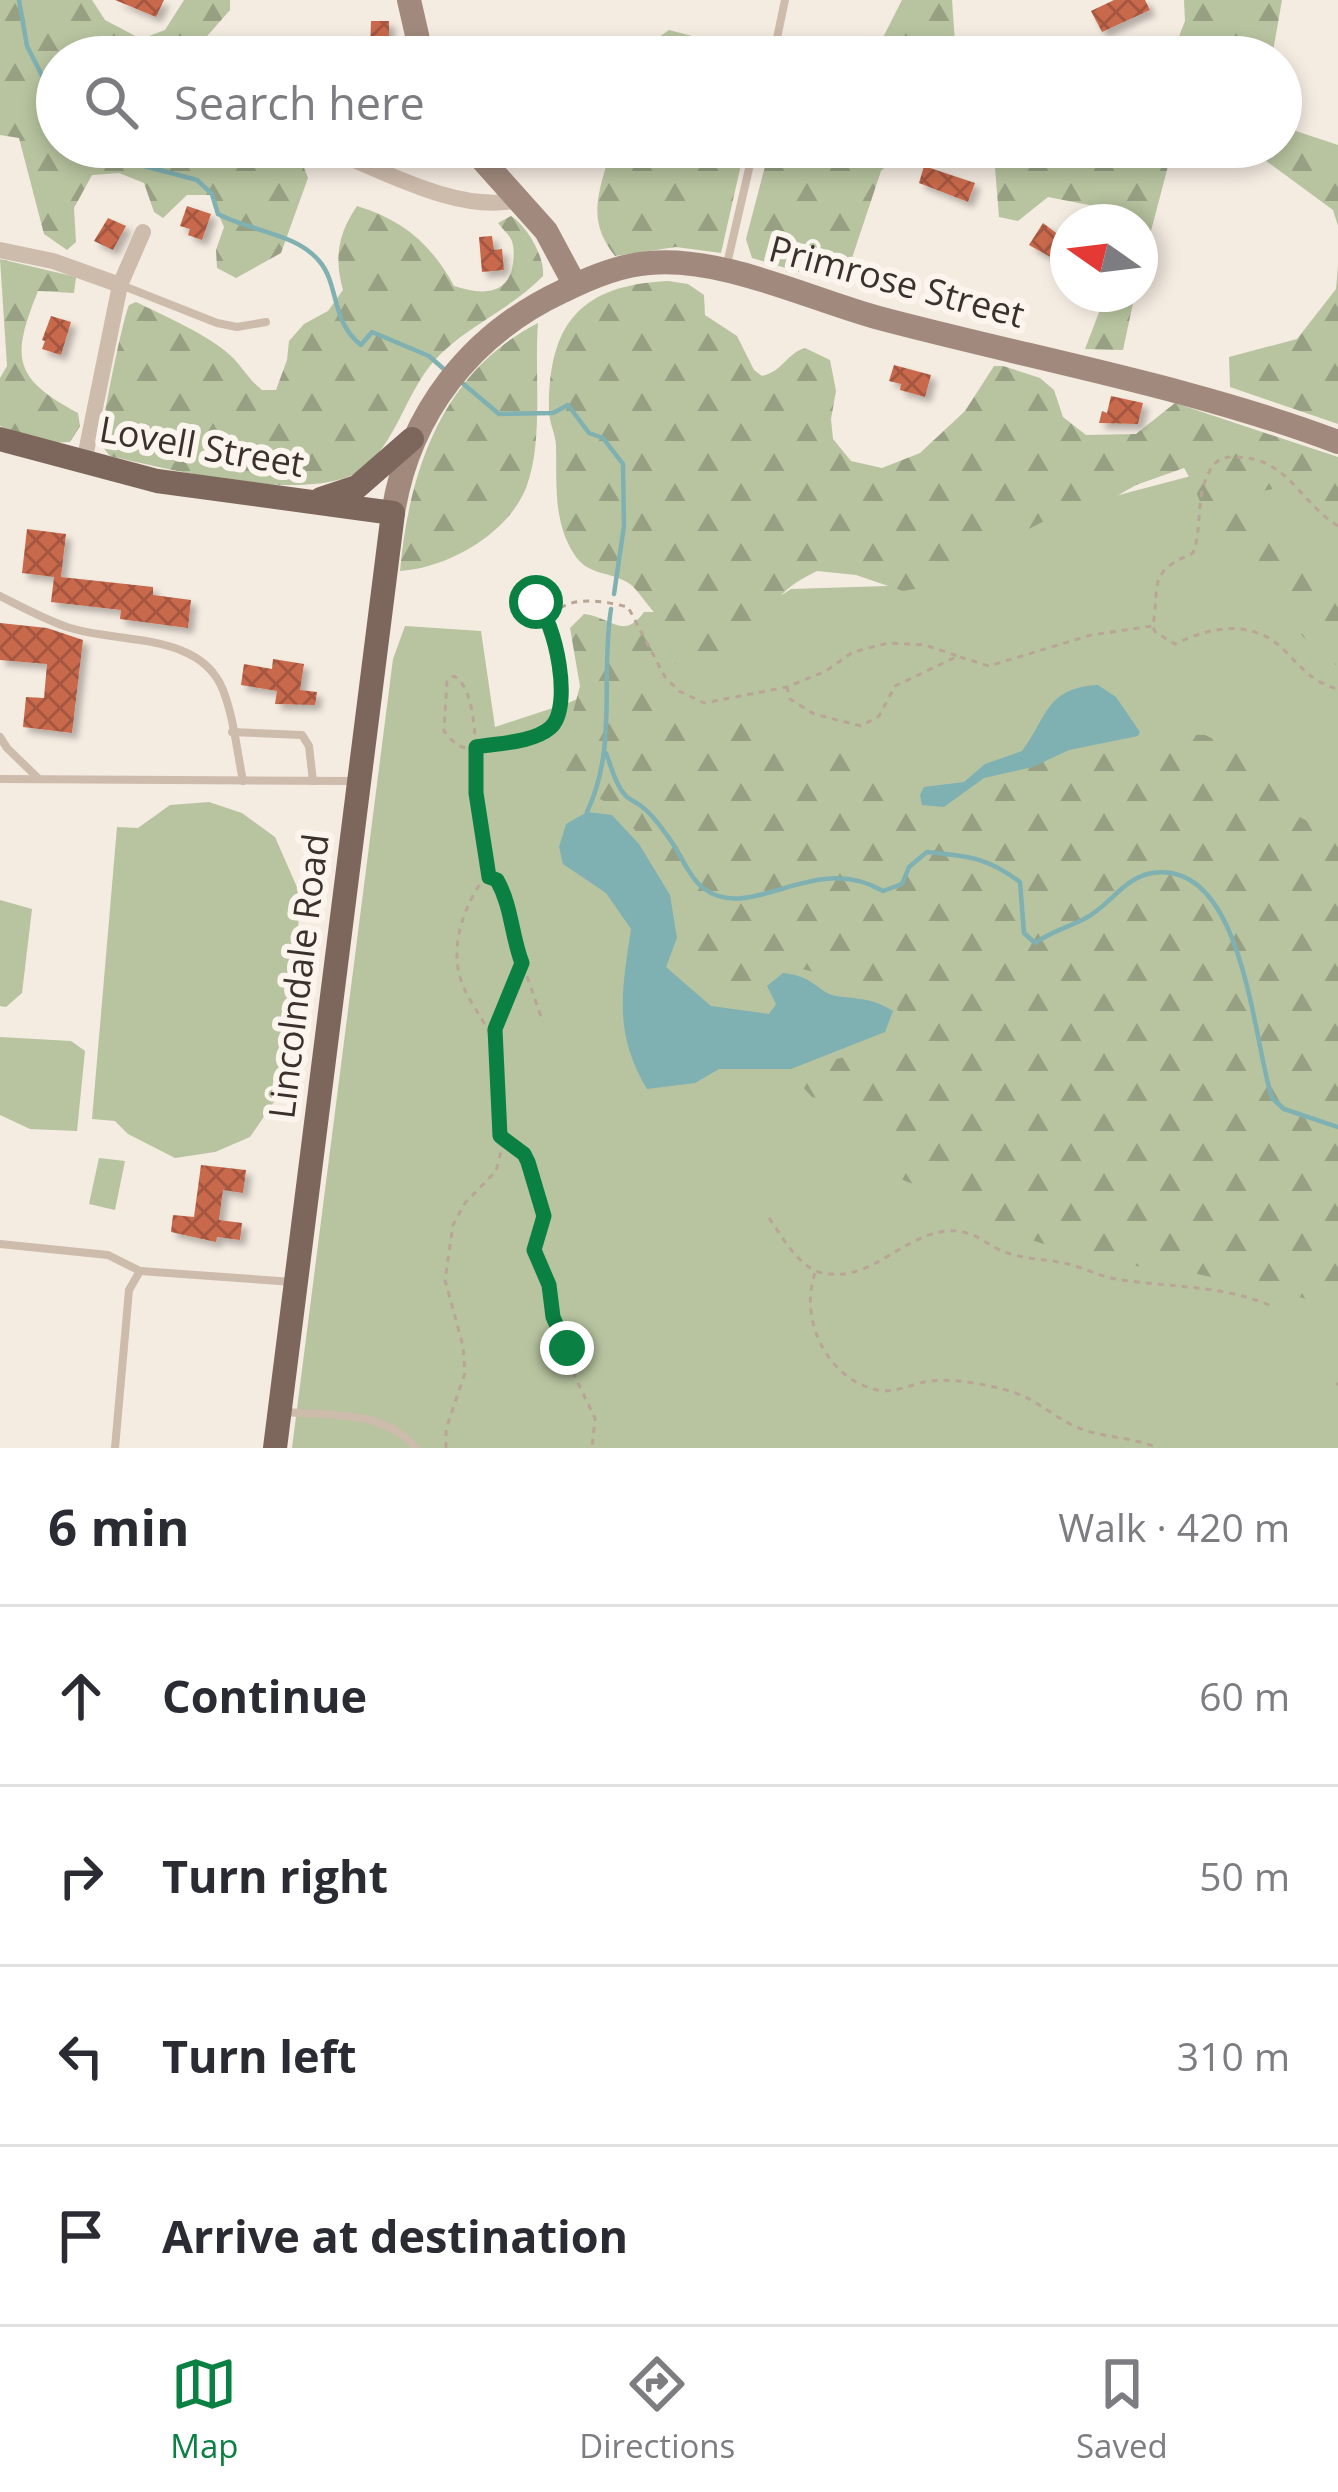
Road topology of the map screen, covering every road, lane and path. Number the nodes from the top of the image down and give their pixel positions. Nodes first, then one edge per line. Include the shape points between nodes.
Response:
1 (409, 0) edge
2 (785, 0) edge
3 (417, 36) edge
4 (777, 36) edge
5 (378, 168) edge
6 (490, 168) edge
7 (749, 168) edge
8 (518, 200) junction
9 (143, 232) dead end
10 (0, 250) edge
11 (726, 272) junction
12 (120, 284) junction
13 (575, 285) junction
14 (266, 322) dead end
15 (0, 439) edge
16 (412, 440) junction
17 (1338, 442) edge
18 (84, 462) junction
19 (295, 501) junction
20 (393, 513) junction
21 (1338, 526) edge
22 (0, 596) edge
23 (525, 597) dead end
24 (1154, 626) junction
25 (548, 628) junction
26 (958, 656) junction
27 (787, 687) junction
28 (1338, 689) edge
29 (232, 732) junction
30 (0, 736) edge
31 (476, 747) junction
32 (0, 779) edge
33 (39, 779) junction
34 (243, 781) junction
35 (313, 781) junction
36 (360, 782) junction
37 (489, 877) junction
38 (522, 963) junction
39 (543, 1022) dead end
40 (494, 1046) junction
41 (504, 1140) junction
42 (770, 1218) dead end
43 (0, 1244) edge
44 (140, 1270) junction
45 (816, 1271) junction
46 (297, 1282) junction
47 (1270, 1306) dead end
48 (279, 1412) junction
49 (115, 1448) edge
50 (274, 1448) edge
51 (416, 1448) edge
52 (446, 1448) edge
53 (592, 1448) edge
54 (1159, 1448) edge

1 - 3 main road
2 - 4 lane
5 - 8 street via 467,202
6 - 8 main road
7 - 11 lane
8 - 13 main road via 547,231
9 - 12 street
10 - 12 street
11 - 13 main road, Primrose Street via 643,263
11 - 17 main road, Primrose Street via 909,326 1148,382
12 - 14 lane via 217,322
12 - 18 street
13 - 16 main road, Primrose Street via 524,311 473,352
15 - 18 main road, Lovell Street
16 - 19 main road via 357,487
16 - 20 main road, Primrose Street
18 - 19 main road, Lovell Street
19 - 20 main road, Lovell Street
20 - 36 main road, Lincolndale Road
21 - 24 path via 1272,464 1223,458 1204,482 1193,554 1158,576
22 - 29 lane via 65,626 193,654 222,686
23 - 25 path via 542,608
24 - 26 path via 1091,635 989,667
24 - 28 path via 1175,644 1206,629 1262,634 1305,674
25 - 27 path via 559,608 621,605 665,677 692,700 717,704
25 - 31 path via 562,696 555,725
26 - 27 path via 888,643
26 - 27 path via 895,686 879,716 861,726 801,707
29 - 34 lane
29 - 35 lane via 302,735
30 - 33 lane
31 - 31 path via 465,687 454,676 444,731 459,746
31 - 37 path
32 - 33 lane
33 - 34 lane
34 - 35 lane
35 - 36 lane
36 - 46 main road, Lincolndale Road
37 - 38 path via 508,901
37 - 40 path via 470,897 456,964
38 - 39 path
38 - 40 path via 497,1017
40 - 41 path
41 - 52 path via 496,1171 453,1226 445,1280 465,1373
41 - 53 path via 524,1154 544,1216 534,1250 595,1418
42 - 45 path
43 - 44 lane via 108,1256
44 - 46 lane
44 - 49 lane via 129,1290
45 - 47 path via 863,1270 910,1242 957,1231 1005,1253 1114,1279 1219,1288
45 - 54 path via 808,1312 814,1334 848,1375 872,1389 953,1379 1012,1392 1089,1432
46 - 48 main road, Lincolndale Road
48 - 50 main road, Lincolndale Road
48 - 51 lane via 372,1420

